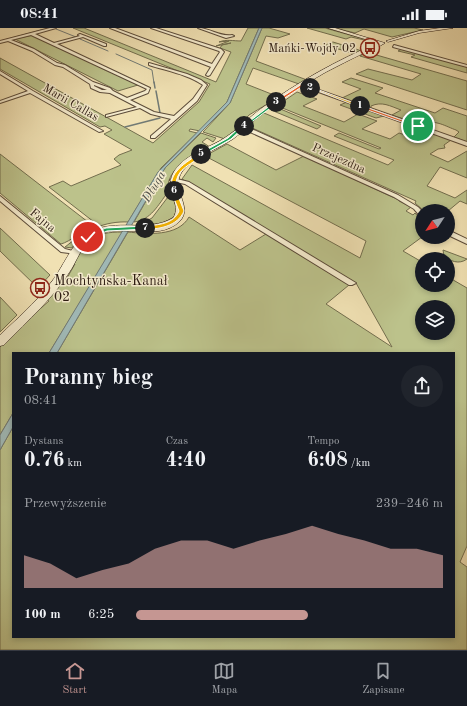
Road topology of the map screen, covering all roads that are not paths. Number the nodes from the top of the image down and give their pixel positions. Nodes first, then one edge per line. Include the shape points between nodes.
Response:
1 (54, 28) edge
2 (112, 28) edge
3 (153, 28) edge
4 (200, 28) edge
5 (330, 28) edge
6 (451, 28) edge
7 (32, 34) junction
8 (80, 34) dead end
9 (84, 36) junction
10 (232, 36) dead end
11 (53, 37) dead end
12 (44, 39) junction
13 (8, 40) junction
14 (0, 42) edge
15 (168, 42) dead end
16 (385, 43) junction
17 (396, 43) junction
18 (55, 44) junction
19 (105, 45) dead end
20 (157, 45) junction
21 (191, 50) dead end
22 (180, 54) junction
23 (150, 64) dead end
24 (213, 66) junction
25 (467, 66) edge
26 (0, 72) edge
27 (208, 75) dead end
28 (303, 85) junction
29 (31, 91) junction
30 (126, 100) junction
31 (0, 102) edge
32 (140, 107) junction
33 (108, 116) dead end
34 (175, 118) junction
35 (243, 127) junction
36 (101, 131) dead end
37 (153, 137) dead end
38 (467, 144) edge
39 (173, 180) junction
40 (0, 198) edge
41 (415, 207) edge
42 (455, 236) edge
43 (467, 242) edge
44 (75, 254) junction
45 (352, 283) dead end
46 (0, 342) edge

1 - 7 street
2 - 20 street
3 - 24 street via 219,49 222,52
4 - 10 street via 226,37
5 - 16 street
6 - 17 street via 419,32
7 - 12 street
7 - 13 street
8 - 9 street
9 - 18 street
9 - 19 street
11 - 12 street
12 - 18 street
13 - 14 street
13 - 30 street via 26,49 31,55 41,56 56,64 56,68 63,72 73,73 92,83 91,86 96,89 111,92
15 - 20 street
16 - 17 street
16 - 17 street
16 - 28 street
17 - 25 street via 407,49
18 - 30 street via 149,89 148,92
20 - 22 street
21 - 22 street
22 - 24 street
23 - 34 street via 166,71 178,72 205,84 195,100
24 - 27 street
26 - 29 street, Marii Callas
28 - 35 street via 267,107
28 - 38 street
29 - 31 street
29 - 36 street, Marii Callas
30 - 32 street
32 - 33 street
32 - 34 street via 155,114
34 - 37 street
35 - 39 street via 229,139 184,165
35 - 41 street, Przejezdna via 396,196
39 - 44 street via 174,193 181,211 179,217 165,225 106,230 93,234 83,240
39 - 45 street via 187,183
40 - 44 street, Fajna via 63,251
42 - 43 street
44 - 46 street via 57,281

